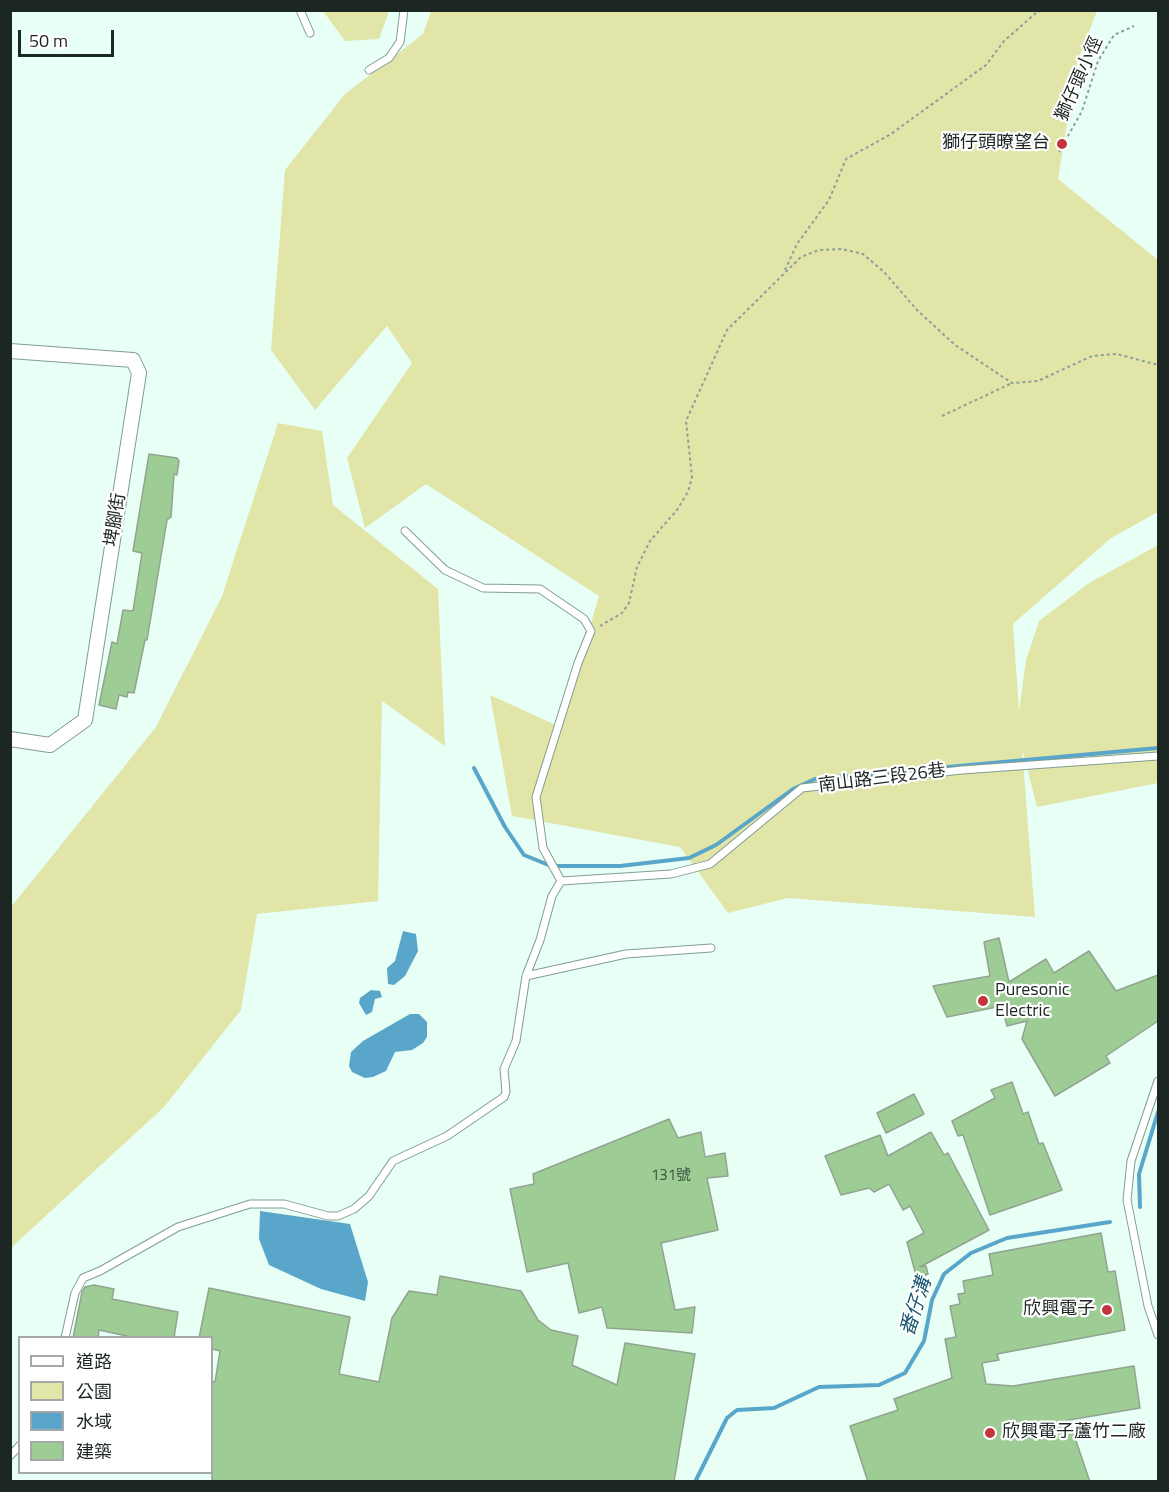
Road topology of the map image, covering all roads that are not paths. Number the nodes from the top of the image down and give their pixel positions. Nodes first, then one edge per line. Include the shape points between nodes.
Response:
1 (300, 10) edge
2 (404, 10) edge
3 (310, 33) dead end
4 (369, 70) dead end
5 (10, 351) edge
6 (405, 531) dead end
7 (10, 739) edge
8 (1158, 756) edge
9 (561, 881) junction
10 (711, 948) dead end
11 (526, 976) junction
12 (1158, 1082) edge
13 (1158, 1335) edge
14 (65, 1336) edge

1 - 3 lane
2 - 4 lane via 400,42 389,58
5 - 7 street, 埤腳街 via 133,360 140,373 85,720 50,745
6 - 9 lane via 445,570 483,588 540,589 584,619 591,631 536,796 543,848
8 - 9 lane, 南山路三段26巷 via 962,770 802,788 710,864 671,874
9 - 11 lane via 552,896
10 - 11 lane via 626,954
11 - 14 lane via 516,1041 504,1069 504,1098 447,1136 393,1161 369,1196 338,1216 284,1204 250,1204 178,1227 83,1278 75,1293
12 - 13 lane via 1131,1161 1128,1209 1148,1306

